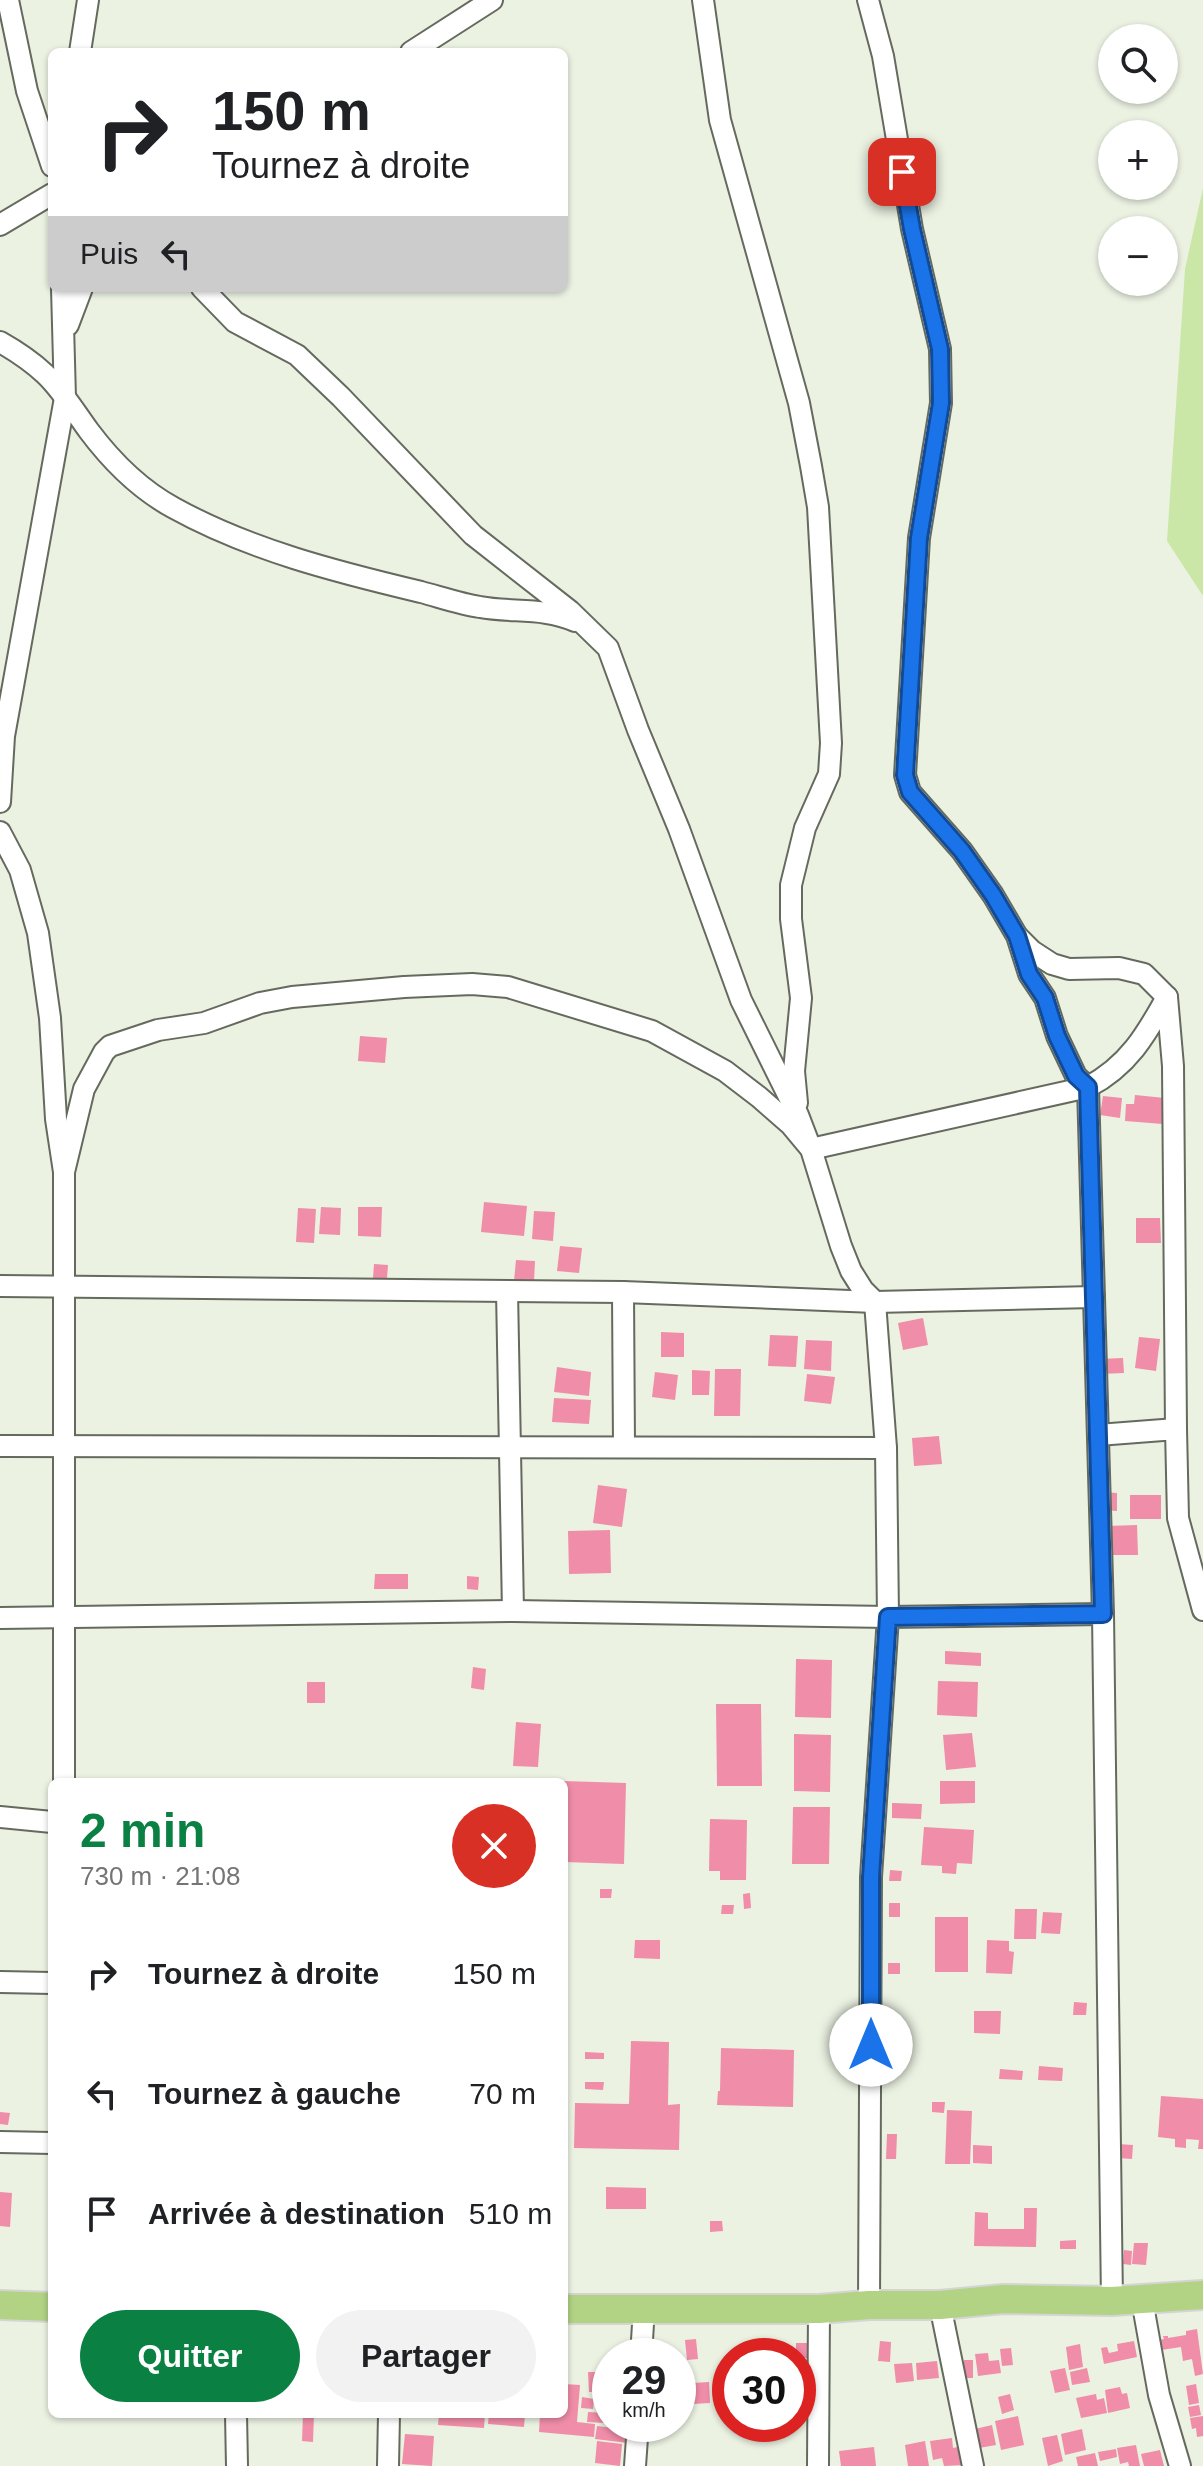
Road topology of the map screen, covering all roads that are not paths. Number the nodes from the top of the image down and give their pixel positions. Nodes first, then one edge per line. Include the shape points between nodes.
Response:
1 (8, 0) edge
2 (88, 0) edge
3 (492, 0) edge
4 (703, 0) edge
5 (868, 0) edge
6 (81, 48) edge
7 (417, 48) edge
8 (48, 154) edge
9 (48, 196) edge
10 (0, 225) edge
11 (62, 292) edge
12 (81, 292) edge
13 (206, 292) edge
14 (64, 337) junction
15 (0, 342) edge
16 (65, 398) junction
17 (586, 625) junction
18 (2, 740) edge
19 (0, 802) edge
20 (0, 832) edge
21 (1017, 936) junction
22 (1167, 997) junction
23 (1088, 1087) junction
24 (798, 1115) junction
25 (811, 1149) junction
26 (64, 1172) junction
27 (0, 1286) edge
28 (65, 1286) junction
29 (507, 1291) junction
30 (623, 1292) junction
31 (1094, 1297) junction
32 (875, 1302) junction
33 (1176, 1429) junction
34 (1098, 1435) junction
35 (0, 1446) edge
36 (65, 1446) junction
37 (510, 1447) junction
38 (624, 1447) junction
39 (886, 1448) junction
40 (1203, 1610) edge
41 (513, 1611) junction
42 (1103, 1614) junction
43 (888, 1617) junction
44 (0, 1618) edge
45 (64, 1618) junction
46 (64, 1778) edge
47 (0, 1817) edge
48 (48, 1822) edge
49 (0, 1982) edge
50 (48, 1983) edge
51 (0, 2142) edge
52 (48, 2143) edge
53 (1203, 2295) edge
54 (1142, 2300) junction
55 (1112, 2301) junction
56 (0, 2305) edge
57 (869, 2305) junction
58 (940, 2305) junction
59 (48, 2307) edge
60 (644, 2308) junction
61 (568, 2309) edge
62 (819, 2309) junction
63 (642, 2338) edge
64 (236, 2418) edge
65 (389, 2418) edge
66 (637, 2442) edge
67 (237, 2466) edge
68 (388, 2466) edge
69 (635, 2466) edge
70 (818, 2466) edge
71 (973, 2466) edge
72 (1180, 2466) edge

1 - 8 street via 27,91
2 - 6 street
3 - 7 street
4 - 24 street via 720,120 799,403 818,507 831,743 829,774 805,828 791,885 801,998 794,1071
5 - 21 street via 940,349 941,403 919,538 905,775 910,792 962,851
9 - 10 street
11 - 14 street
12 - 14 street
13 - 17 street via 235,322 297,355 473,535
14 - 16 street
15 - 16 street via 45,374
16 - 17 street via 118,467 142,489 227,534 480,608 561,614
16 - 18 street
17 - 24 street via 608,648 741,1000
18 - 19 street
20 - 26 street via 20,870 38,933
21 - 22 street via 1052,964 1144,974
21 - 23 street via 1057,1036 1076,1076
22 - 23 street via 1144,1039 1109,1076
22 - 33 street via 1173,1066
23 - 25 street
23 - 31 street
24 - 25 street
25 - 26 street via 791,1125 725,1071 652,1031 508,987 472,984 292,997 110,1046 84,1089
25 - 32 street via 851,1271
26 - 28 street
27 - 28 street
28 - 29 street
28 - 36 street
29 - 30 street
29 - 37 street
30 - 32 street
30 - 38 street
31 - 32 street
31 - 34 street
32 - 39 street
33 - 34 street
33 - 40 street via 1178,1518
34 - 42 street
35 - 36 street
36 - 37 street
36 - 45 street
37 - 38 street
37 - 41 street
38 - 39 street
39 - 43 street
41 - 43 street
41 - 45 street
42 - 43 street
42 - 55 street
43 - 57 street via 871,1877
44 - 45 street
45 - 46 street
47 - 48 street
49 - 50 street
51 - 52 street
53 - 54 highway
54 - 55 highway
54 - 72 street via 1159,2395
55 - 58 highway via 1003,2299
56 - 59 highway
57 - 58 highway
57 - 62 highway
58 - 71 street
60 - 61 highway
60 - 62 highway
60 - 63 street
62 - 70 street
64 - 67 street
65 - 68 street
66 - 69 street

